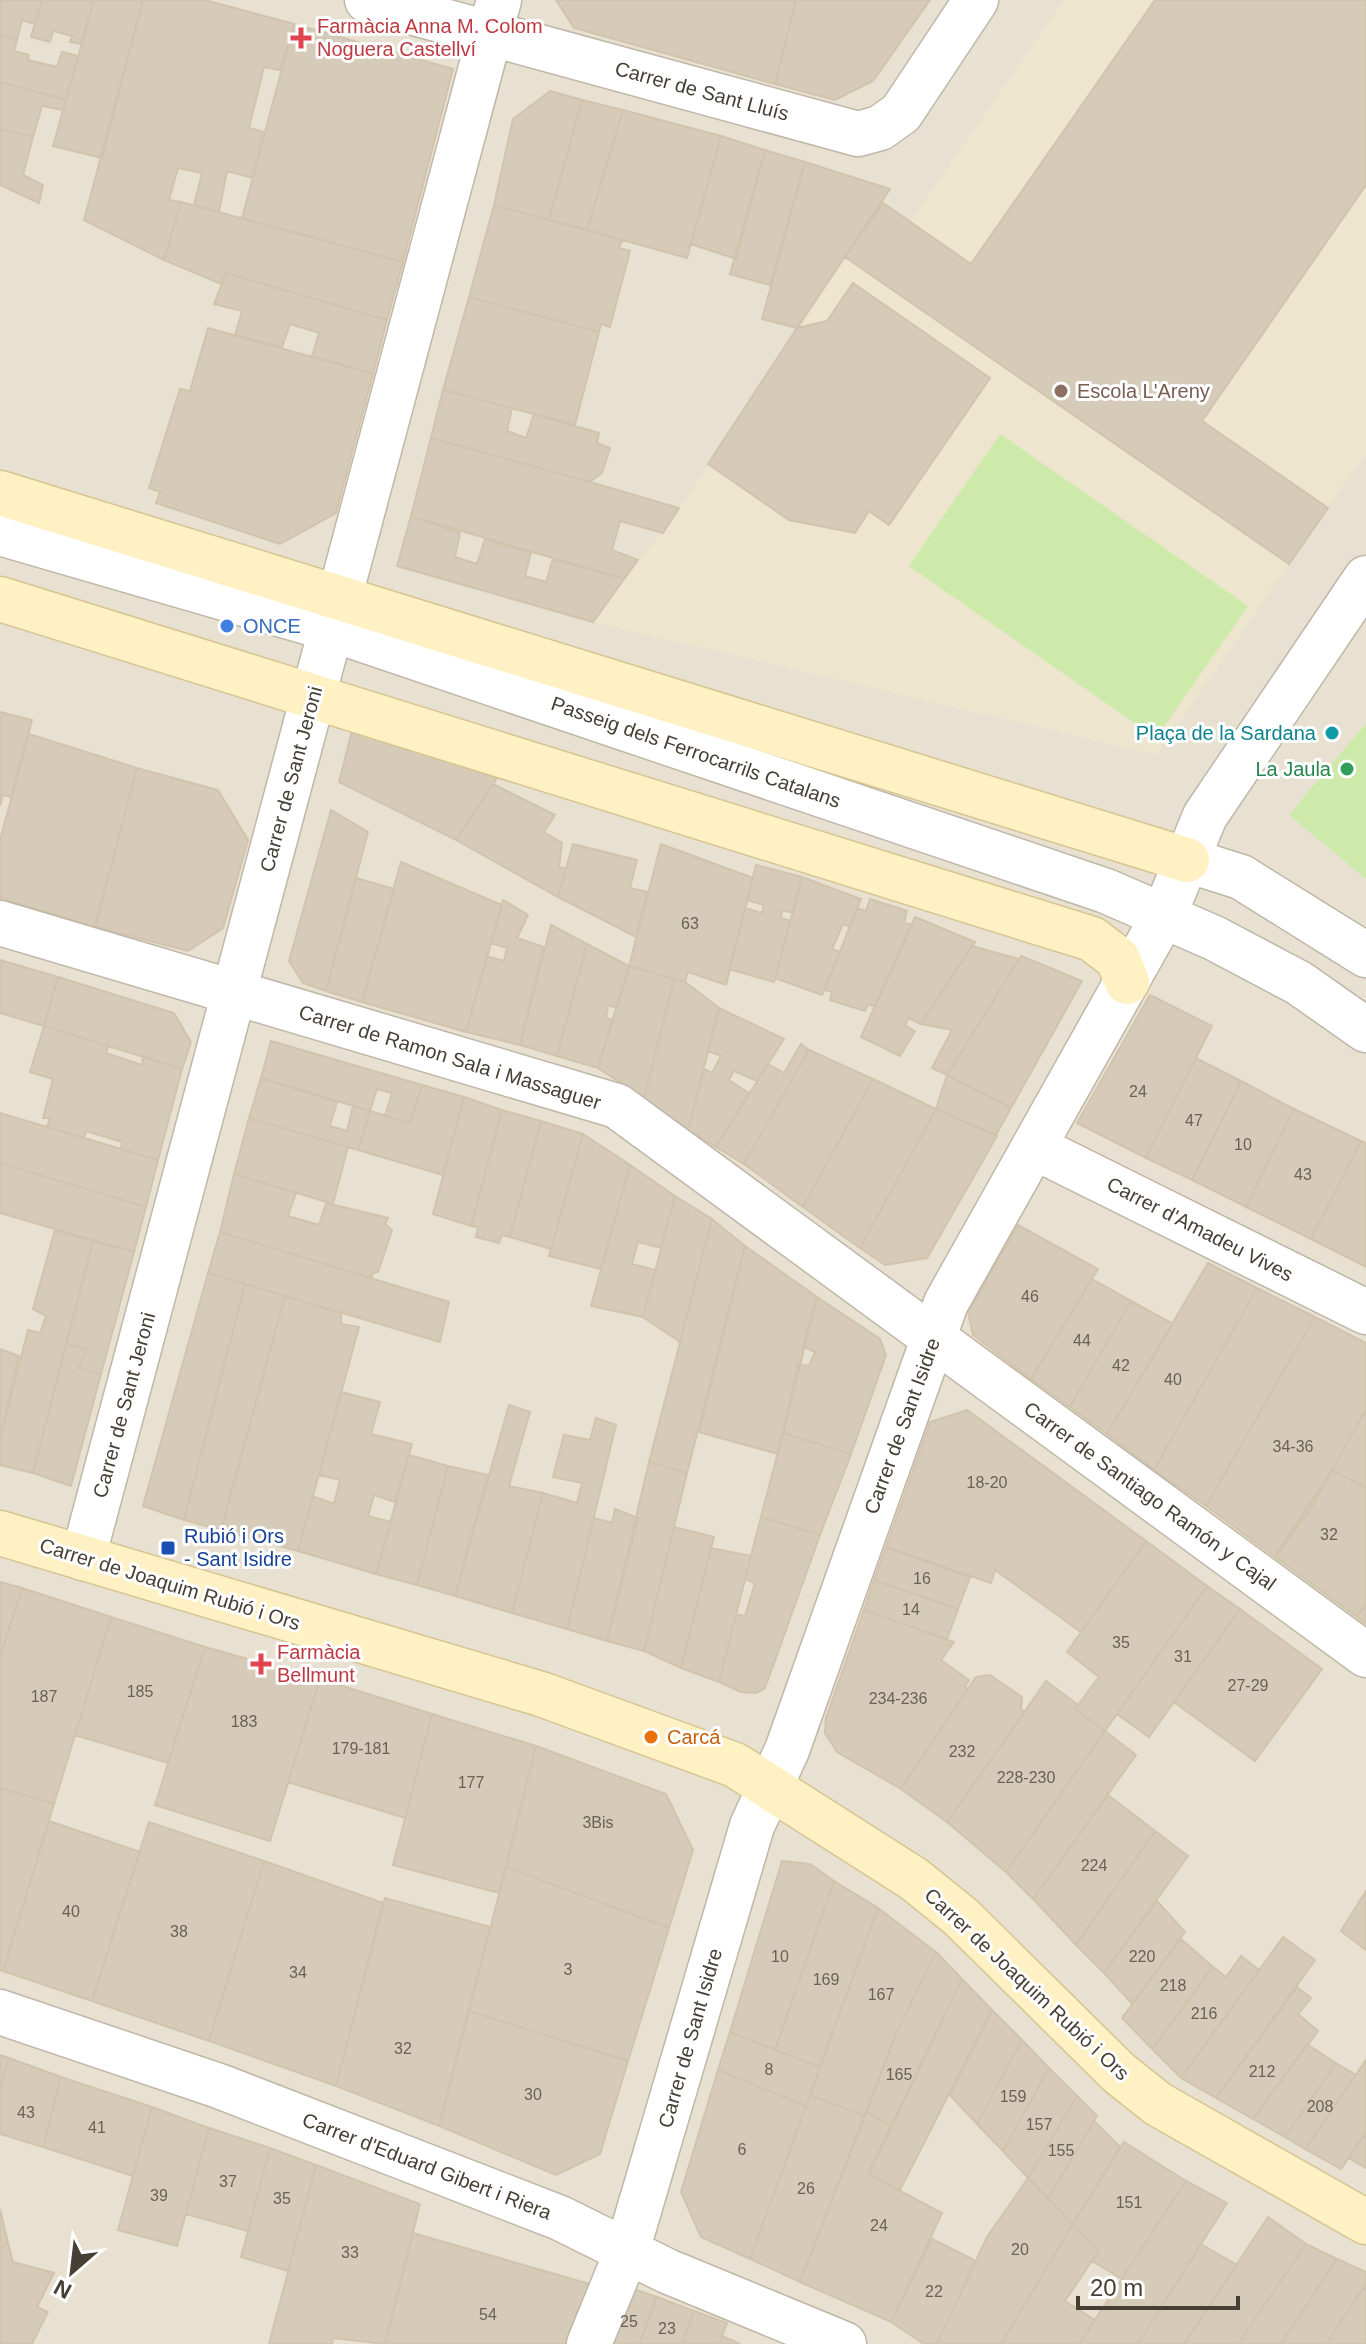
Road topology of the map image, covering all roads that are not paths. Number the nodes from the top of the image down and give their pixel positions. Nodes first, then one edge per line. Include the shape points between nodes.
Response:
1 (367, 0) edge
2 (976, 0) edge
3 (494, 17) edge
4 (0, 493) edge
5 (0, 533) edge
6 (1366, 578) edge
7 (0, 599) edge
8 (335, 613) junction
9 (313, 697) junction
10 (1187, 860) junction
11 (1164, 915) junction
12 (0, 923) edge
13 (1366, 955) edge
14 (1127, 982) junction
15 (234, 992) junction
16 (1366, 1030) edge
17 (1034, 1147) junction
18 (1366, 1312) edge
19 (933, 1338) junction
20 (0, 1533) edge
21 (83, 1558) junction
22 (1366, 1655) edge
23 (770, 1787) junction
24 (0, 2012) edge
25 (1366, 2222) edge
26 (627, 2251) junction
27 (589, 2344) edge
28 (844, 2344) edge

1 - 3 street, Carrer de Sant Lluís
2 - 3 street, Carrer de Sant Lluís via 901,113 880,128 858,134
3 - 8 street, Carrer de Sant Jeroni
4 - 8 street, Passeig dels Ferrocarrils Catalans
5 - 8 street, Passeig dels Ferrocarrils Catalans
6 - 10 street, Carrer de Sant Isidre via 1205,816
7 - 9 street
8 - 9 street, Carrer de Sant Jeroni
8 - 10 street, Passeig dels Ferrocarrils Catalans
8 - 11 street, Passeig dels Ferrocarrils Catalans
9 - 14 street via 1092,939 1118,959
9 - 15 street, Carrer de Sant Jeroni
10 - 11 street, Carrer de Sant Isidre
10 - 13 street, Passeig dels Ferrocarrils Catalans via 1241,877
11 - 14 street, Carrer de Sant Isidre
11 - 16 street, Passeig dels Ferrocarrils Catalans via 1299,983
12 - 15 street, Carrer de Ramon Sala i Massaguer
14 - 17 street, Carrer de Sant Isidre
15 - 19 street, Carrer de Ramon Sala i Massaguer via 617,1106
15 - 21 street, Carrer de Sant Jeroni
17 - 18 street, Carrer d'Amadeu Vives
17 - 19 street, Carrer de Sant Isidre via 946,1303
19 - 22 street, Carrer de Santiago Ramón y Cajal
19 - 23 street, Carrer de Sant Isidre
20 - 21 street, Carrer de Joaquim Rubió i Ors
21 - 23 street, Carrer de Joaquim Rubió i Ors via 541,1694 735,1765
23 - 25 street, Carrer de Joaquim Rubió i Ors via 914,1879 961,1917 1119,2073 1158,2104
23 - 26 street, Carrer de Sant Isidre via 752,1826
24 - 26 street, Carrer d'Eduard Gibert i Riera via 219,2086 560,2218
26 - 27 street, Carrer de Sant Isidre
26 - 28 street, Carrer d'Eduard Gibert i Riera

